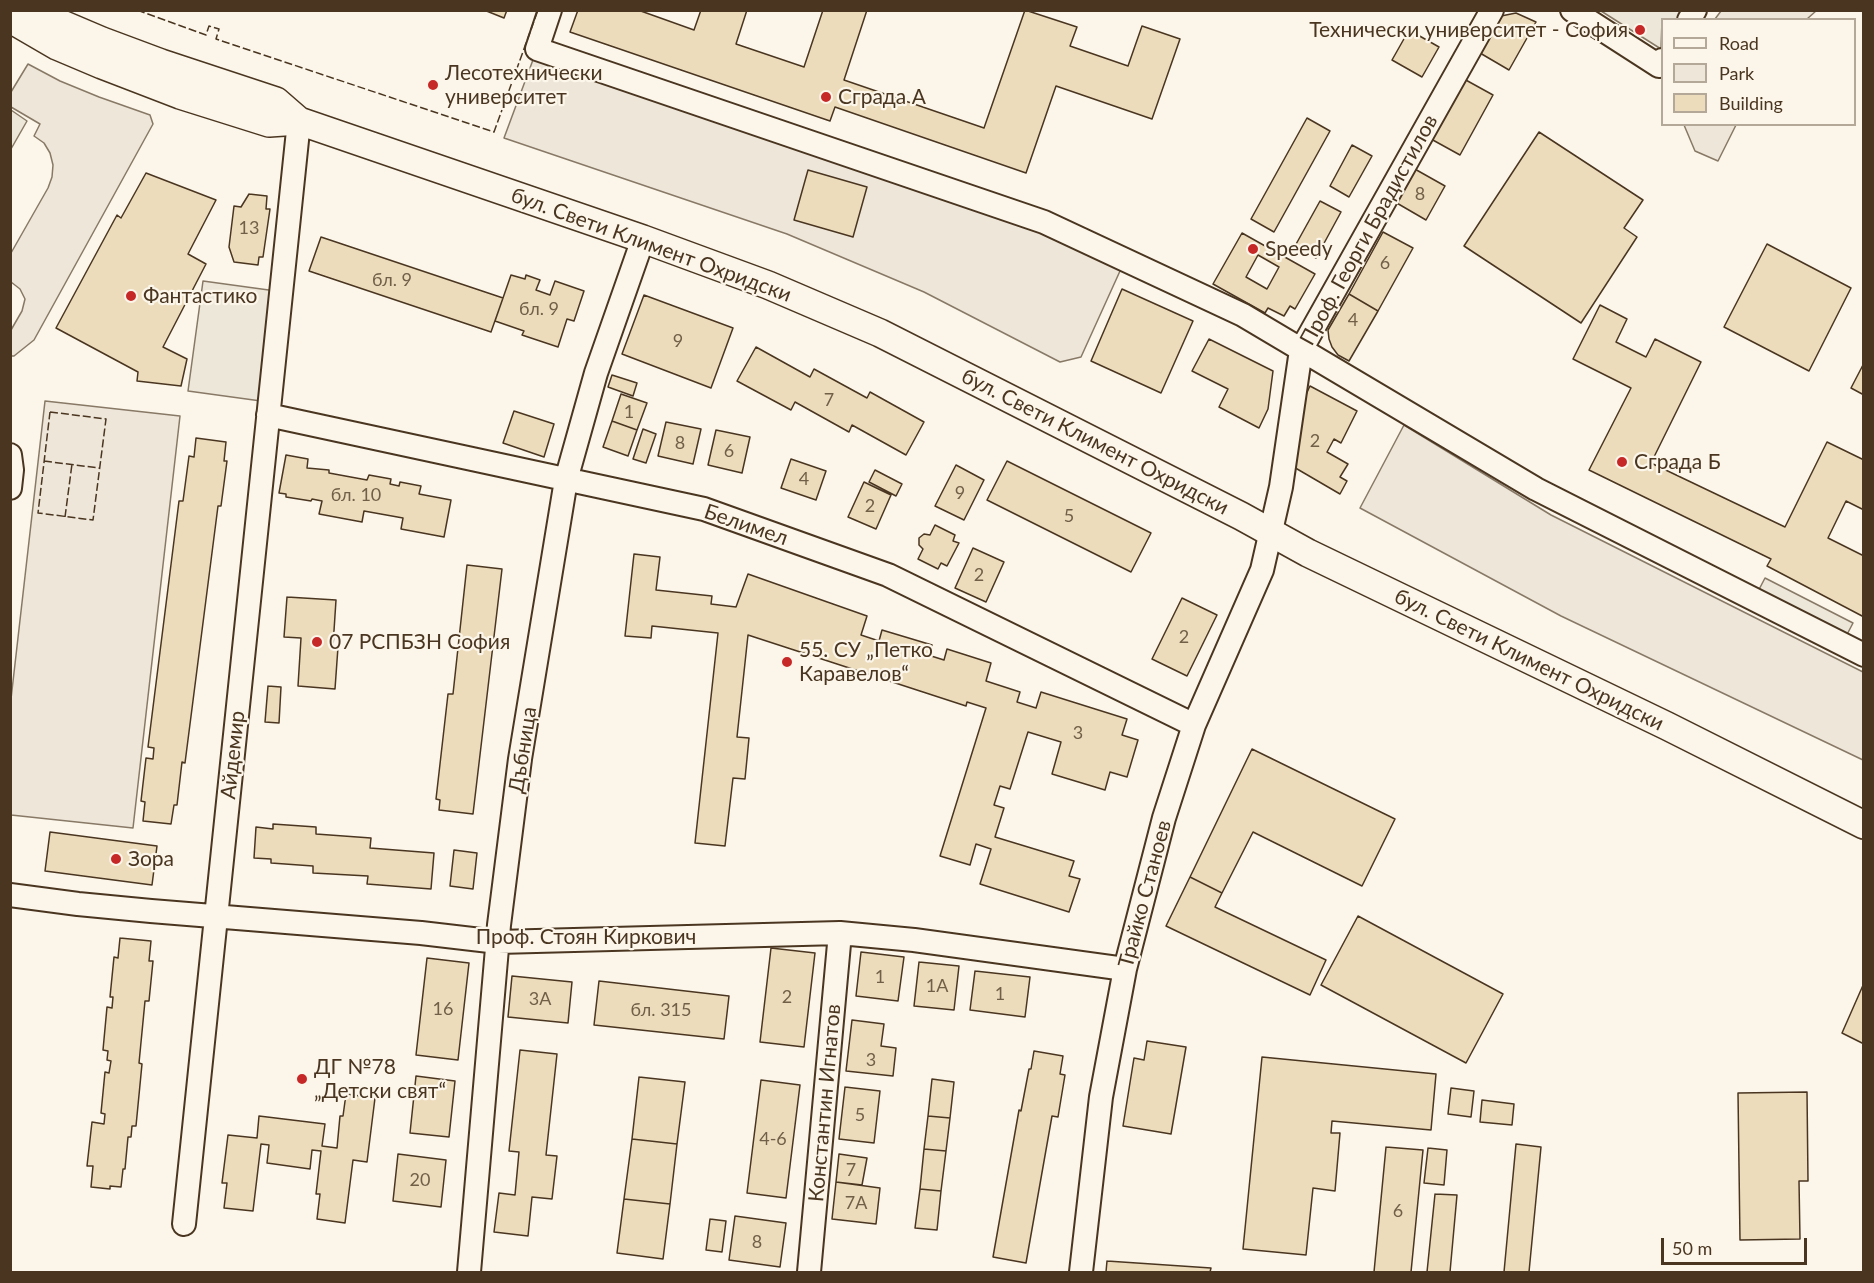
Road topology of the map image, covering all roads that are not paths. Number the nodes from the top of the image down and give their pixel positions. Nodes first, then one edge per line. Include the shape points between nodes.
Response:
1 (29, 10) edge
2 (550, 10) edge
3 (1492, 10) edge
4 (1572, 10) edge
5 (10, 17) edge
6 (1661, 62) edge
7 (299, 121) junction
8 (643, 239) junction
9 (1301, 350) junction
10 (268, 415) junction
11 (10, 455) edge
12 (566, 480) junction
13 (10, 488) edge
14 (1271, 533) junction
15 (1863, 655) edge
16 (1194, 725) junction
17 (1863, 825) edge
18 (10, 895) edge
19 (216, 916) junction
20 (840, 933) junction
21 (498, 942) junction
22 (1125, 969) junction
23 (184, 1224) dead end
24 (469, 1272) edge
25 (809, 1272) edge
26 (1081, 1272) edge

1 - 7 main road, бул. Свети Климент Охридски via 102,42 276,101
2 - 9 street via 537,49 1044,222 1243,315
3 - 9 street, Проф. Георги Брадистилов
4 - 6 street via 1659,66
5 - 7 main road, бул. Свети Климент Охридски via 57,46 180,95 269,123
7 - 8 main road, бул. Свети Климент Охридски
7 - 10 street, Айдемир
8 - 12 street, Дъбница via 596,373
8 - 14 main road, бул. Свети Климент Охридски via 768,285 880,333
9 - 14 street, Проф. Георги Брадистилов
9 - 15 street via 1536,489
10 - 12 street, Белимел
10 - 19 street, Айдемир
11 - 13 street
12 - 16 street, Белимел via 704,509 888,574
12 - 21 street, Дъбница via 520,759
14 - 16 street, Трайко Станоев via 1262,570
14 - 17 main road, бул. Свети Климент Охридски
16 - 22 street, Трайко Станоев via 1164,818
18 - 19 street, Проф. Стоян Киркович
19 - 21 street, Проф. Стоян Киркович
19 - 23 street, Айдемир
20 - 21 street, Проф. Стоян Киркович
20 - 22 street, Проф. Стоян Киркович
20 - 25 street, Константин Игнатов
21 - 24 street, Дъбница
22 - 26 street, Трайко Станоев via 1101,1098

